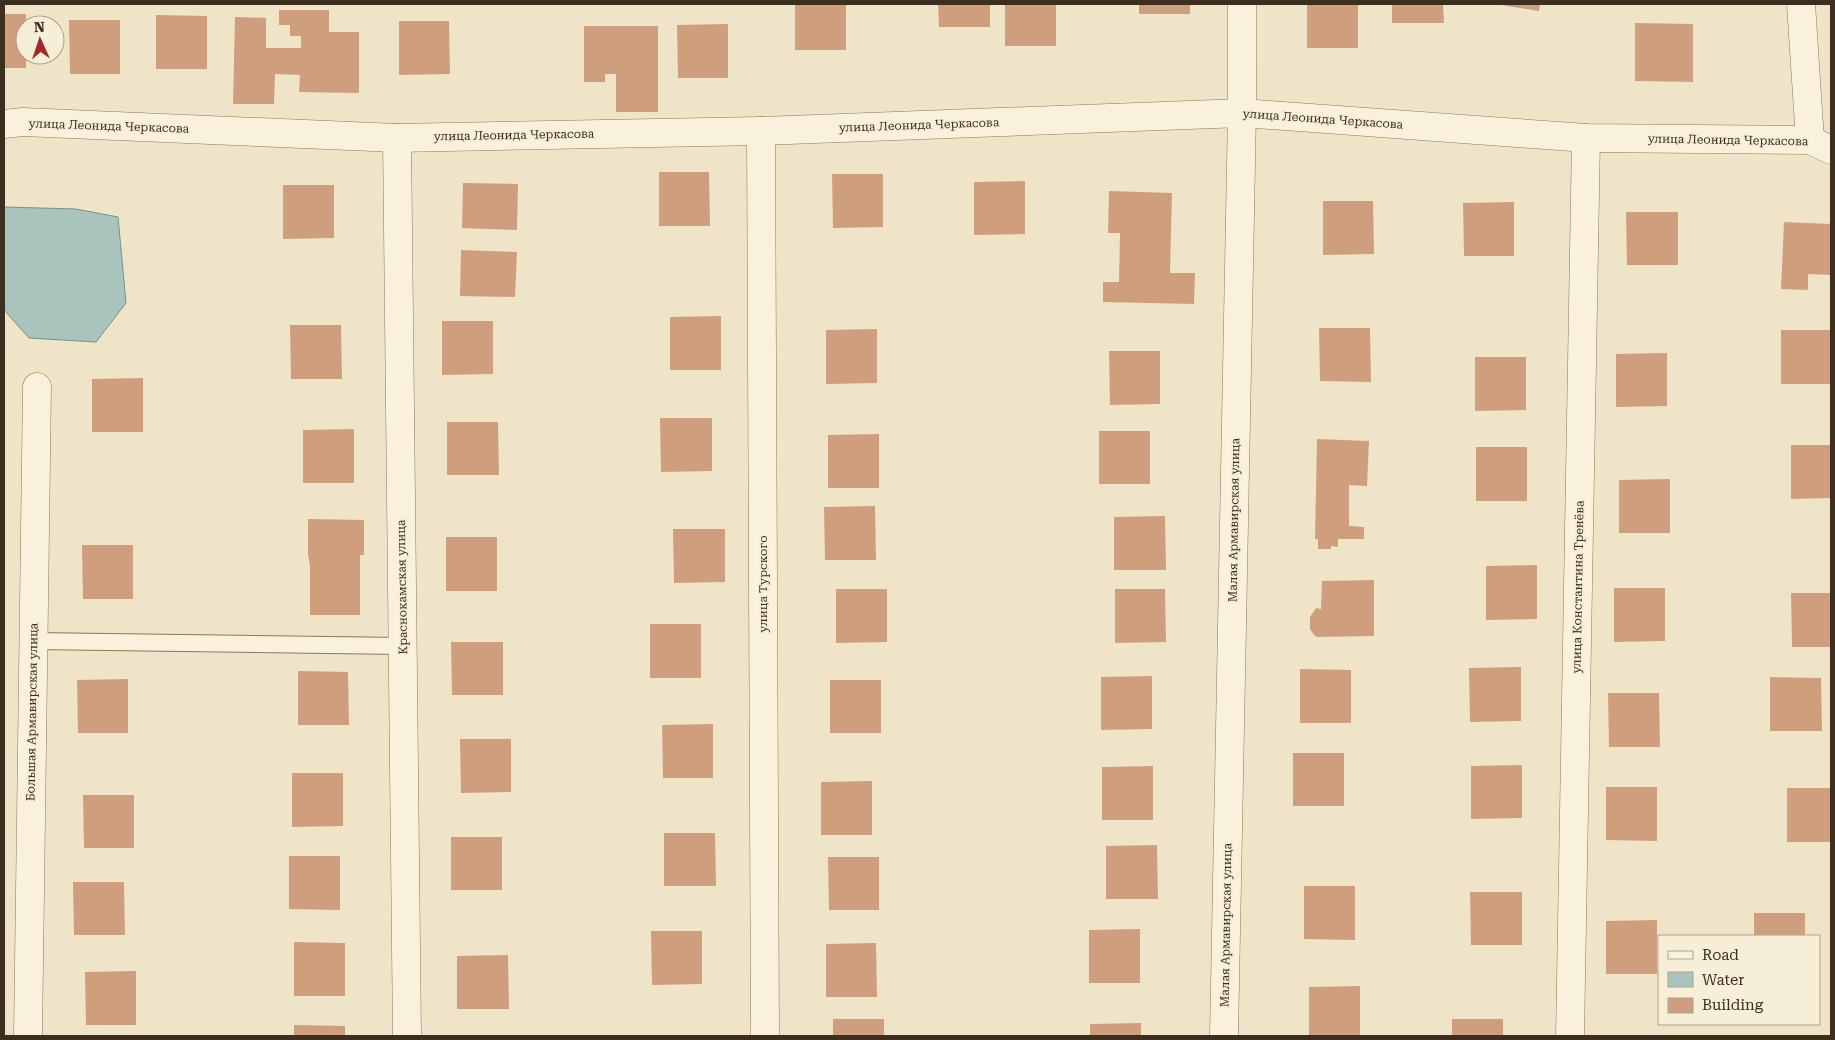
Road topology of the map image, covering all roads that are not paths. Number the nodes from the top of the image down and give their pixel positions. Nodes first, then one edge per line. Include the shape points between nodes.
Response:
1 (1242, 4) edge
2 (1801, 4) edge
3 (1242, 113) junction
4 (4, 124) edge
5 (761, 131) junction
6 (397, 138) junction
7 (1586, 138) junction
8 (1820, 145) edge
9 (37, 387) dead end
10 (33, 642) junction
11 (403, 646) junction
12 (28, 1036) edge
13 (407, 1036) edge
14 (765, 1036) edge
15 (1224, 1036) edge
16 (1570, 1036) edge

1 - 3 street, Малая Армавирская улица
2 - 8 street
3 - 5 street, улица Леонида Черкасова
3 - 7 street, улица Леонида Черкасова
3 - 15 street, Малая Армавирская улица
4 - 6 street, улица Леонида Черкасова via 22,122
5 - 6 street, улица Леонида Черкасова
5 - 14 street, улица Турского
6 - 11 street, Краснокамская улица
7 - 8 street, улица Леонида Черкасова
7 - 16 street, улица Константина Тренёва
9 - 10 street, Большая Армавирская улица
10 - 11 lane
10 - 12 street, Большая Армавирская улица
11 - 13 street, Краснокамская улица

